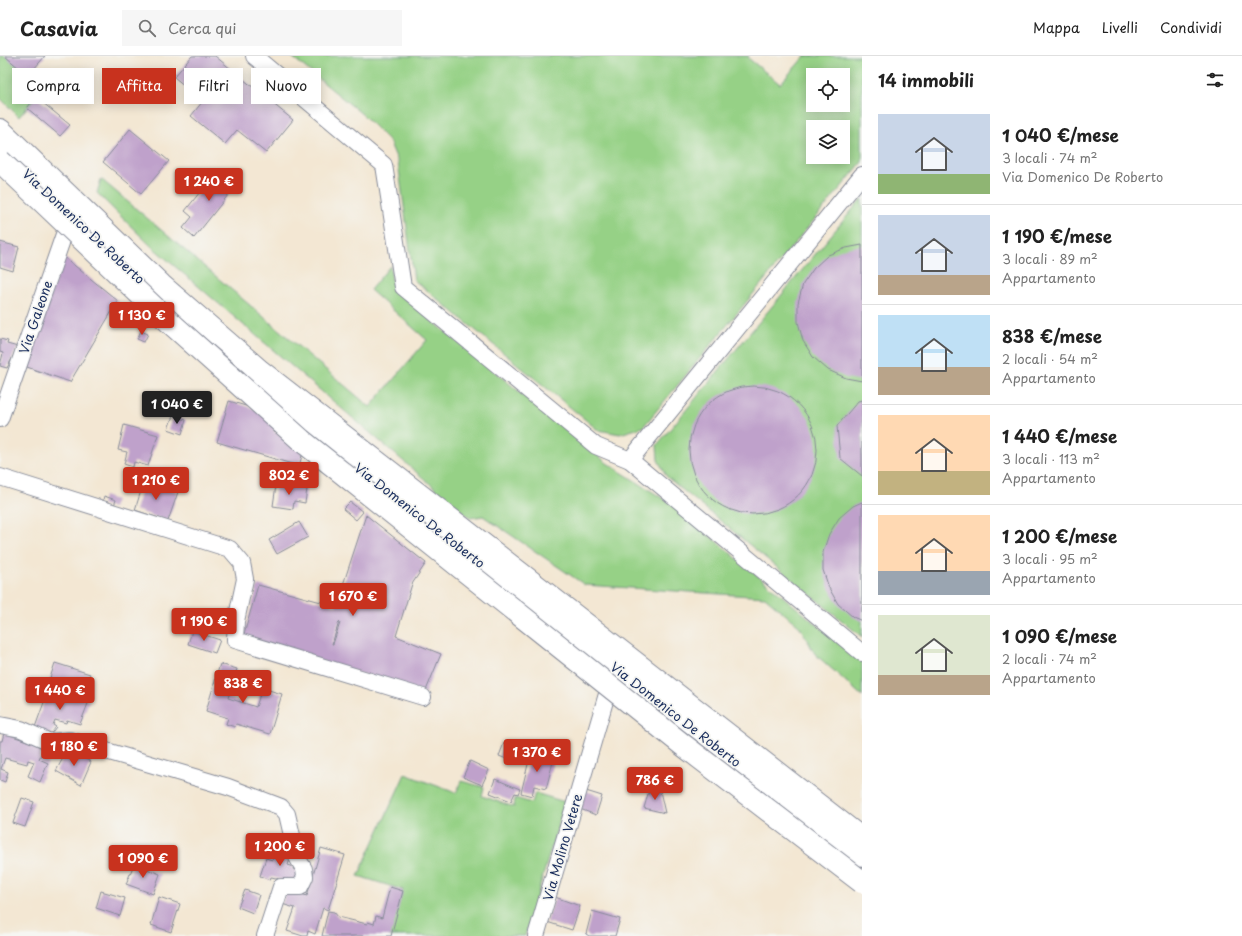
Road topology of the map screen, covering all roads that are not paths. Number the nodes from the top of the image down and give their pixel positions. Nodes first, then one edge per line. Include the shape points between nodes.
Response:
1 (254, 56) edge
2 (0, 130) edge
3 (0, 148) edge
4 (0, 161) edge
5 (0, 174) edge
6 (862, 175) edge
7 (71, 215) junction
8 (95, 253) junction
9 (1, 416) edge
10 (630, 460) junction
11 (0, 477) edge
12 (862, 653) edge
13 (615, 667) junction
14 (423, 697) dead end
15 (0, 725) edge
16 (862, 839) edge
17 (862, 858) edge
18 (862, 882) edge
19 (265, 936) edge
20 (536, 936) edge

1 - 10 street via 384,165 403,287 596,446
2 - 16 highway via 161,284 260,371
3 - 7 street, Via Domenico De Roberto
4 - 8 highway, bridge
5 - 8 highway, bridge
6 - 10 street
7 - 9 street, Via Galeone
7 - 13 street, Via Domenico De Roberto via 310,428
8 - 18 highway, bridge via 301,440 683,745
10 - 12 street
11 - 14 street via 230,549 242,563 245,579 236,621 235,640
13 - 17 street, Via Domenico De Roberto
13 - 20 street, Via Molino Vetere
15 - 19 street via 21,729 50,742 69,740 228,787 281,807 287,814 297,857 305,877 300,887 282,887

